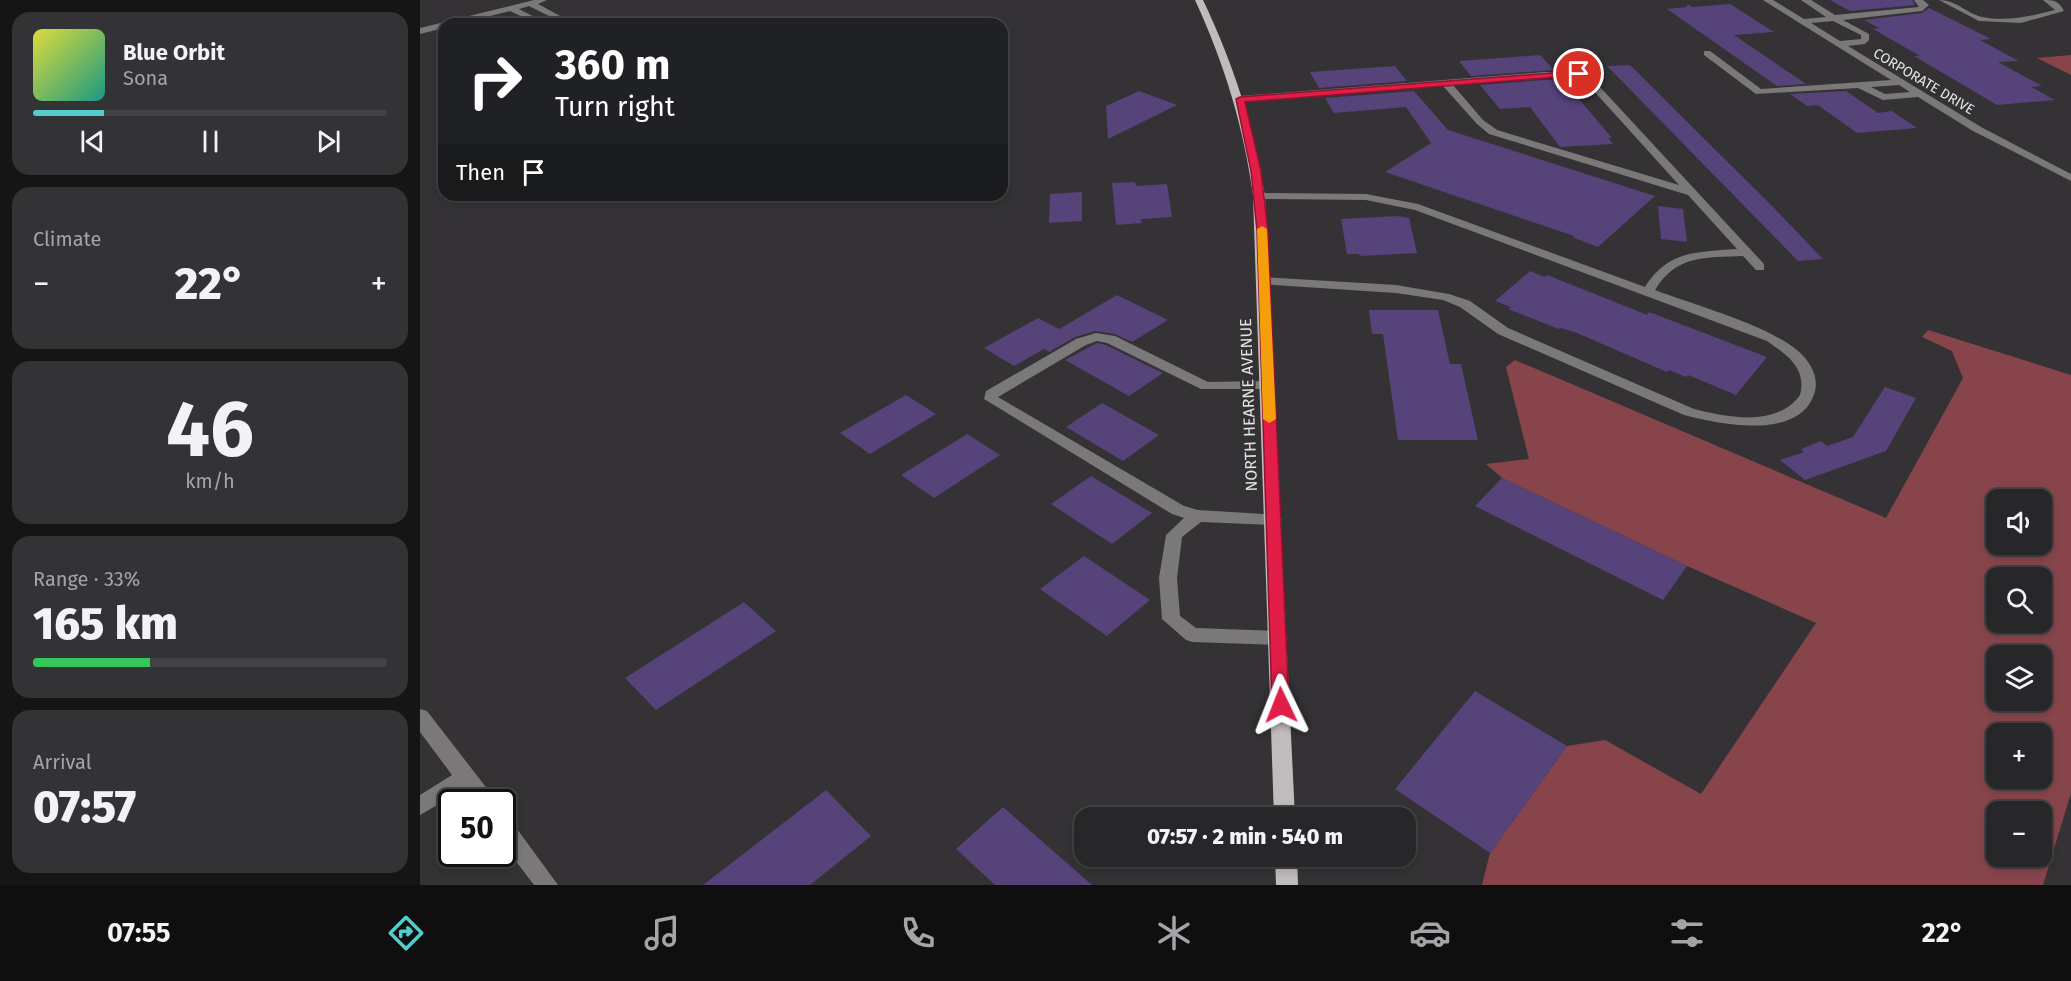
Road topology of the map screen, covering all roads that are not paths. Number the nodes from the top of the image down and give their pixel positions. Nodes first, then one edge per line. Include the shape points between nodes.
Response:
1 (543, 0) edge
2 (1199, 0) edge
3 (1767, 0) edge
4 (1805, 0) edge
5 (1918, 0) edge
6 (1943, 0) edge
7 (2047, 0) edge
8 (530, 3) junction
9 (511, 8) junction
10 (470, 18) edge
11 (532, 18) edge
12 (559, 18) edge
13 (1834, 18) junction
14 (1802, 22) junction
15 (438, 26) edge
16 (420, 31) edge
17 (1838, 44) junction
18 (1707, 53) dead end
19 (1899, 82) junction
20 (1446, 83) junction
21 (1860, 85) junction
22 (1919, 94) junction
23 (1240, 99) junction
24 (2071, 178) edge
25 (1693, 194) junction
26 (1259, 196) junction
27 (1746, 252) junction
28 (1760, 267) dead end
29 (1263, 281) junction
30 (1648, 292) junction
31 (1268, 385) junction
32 (1197, 516) junction
33 (1274, 519) junction
34 (1278, 638) junction
35 (420, 717) edge
36 (466, 777) junction
37 (475, 789) edge
38 (420, 806) edge
39 (1285, 807) edge
40 (516, 845) edge
41 (1286, 867) edge
42 (542, 883) edge
43 (1287, 885) edge

1 - 8 street
2 - 23 main road, NORTH HEARNE AVENUE
3 - 14 street, CORPORATE DRIVE
4 - 13 street
5 - 13 street via 1925,5 1922,9
6 - 7 street via 1979,19 2021,21 2060,11
8 - 9 street
8 - 12 street
9 - 10 street
9 - 11 street
13 - 14 street
13 - 17 street via 1865,34 1862,42
14 - 17 street, CORPORATE DRIVE
15 - 16 street
17 - 19 street, CORPORATE DRIVE
18 - 21 street via 1759,92
19 - 21 street
19 - 22 street, CORPORATE DRIVE
20 - 23 street
20 - 25 street via 1493,132
20 - 25 street via 1584,75
21 - 22 street via 1883,97
22 - 24 street, CORPORATE DRIVE
23 - 26 main road, NORTH HEARNE AVENUE
25 - 27 street
26 - 29 main road, NORTH HEARNE AVENUE
26 - 30 street via 1366,197 1418,207
27 - 28 street
27 - 30 street via 1685,257 1671,262
29 - 30 street via 1396,289 1445,297 1465,304 1503,332 1689,412 1714,418 1764,421 1797,410 1808,398 1810,379 1792,351 1772,338
29 - 31 main road, NORTH HEARNE AVENUE
31 - 32 street via 1206,386 1110,339 1096,337 991,394 991,399 1099,464 1178,510
31 - 33 main road, NORTH HEARNE AVENUE
32 - 33 street
32 - 34 street via 1174,535 1168,578 1171,619 1192,635
33 - 34 main road, NORTH HEARNE AVENUE
34 - 39 main road, NORTH HEARNE AVENUE
35 - 36 street
36 - 37 street
36 - 38 street
40 - 42 street
41 - 43 main road

